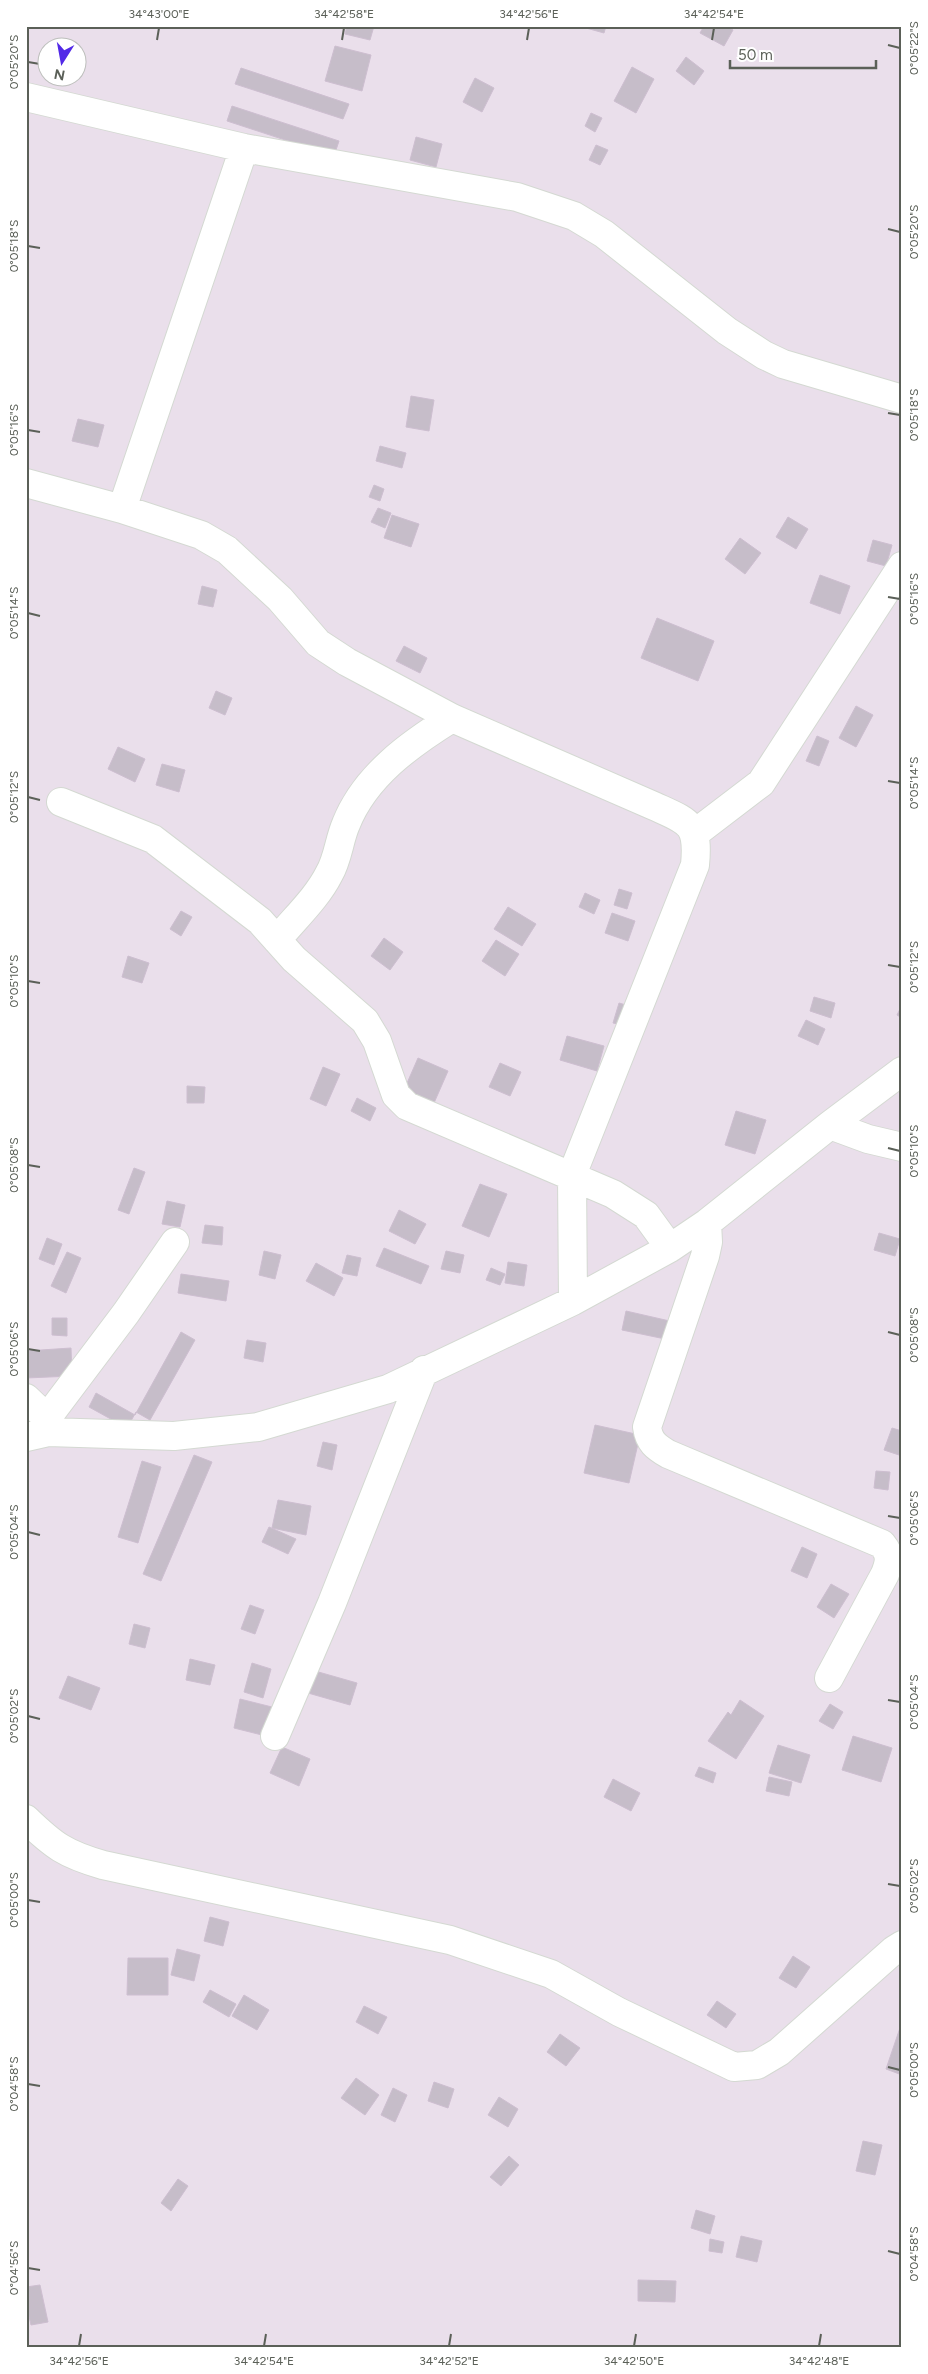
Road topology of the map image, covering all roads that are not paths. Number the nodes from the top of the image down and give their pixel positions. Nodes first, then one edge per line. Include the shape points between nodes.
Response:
1 (26, 97) edge
2 (244, 148) junction
3 (902, 399) edge
4 (26, 483) edge
5 (122, 509) junction
6 (902, 566) edge
7 (452, 718) junction
8 (61, 802) dead end
9 (693, 829) junction
10 (277, 940) junction
11 (902, 1071) edge
12 (830, 1125) junction
13 (902, 1147) edge
14 (572, 1175) junction
15 (707, 1223) junction
16 (175, 1242) dead end
17 (670, 1248) junction
18 (573, 1300) junction
19 (424, 1370) junction
20 (26, 1398) edge
21 (40, 1429) edge
22 (829, 1678) dead end
23 (275, 1736) dead end
24 (26, 1819) edge
25 (902, 1945) edge

1 - 2 street
2 - 3 street via 517,197 551,207 604,234 727,331 764,355 783,364
2 - 5 street
4 - 5 street
5 - 7 street via 201,535 227,550 280,599 318,643
6 - 9 street via 761,783 698,831
7 - 9 street via 681,818
7 - 10 street via 405,748 377,776 346,824 329,875
8 - 10 street via 153,839 260,921
9 - 14 street via 697,842 695,865
10 - 14 street via 301,966 365,1021 396,1095 407,1106
11 - 12 street
12 - 13 street
12 - 15 street
14 - 17 street via 613,1194 646,1215
14 - 18 street
15 - 17 street
15 - 22 street via 705,1256 647,1427 648,1438 668,1454 882,1544 890,1562
16 - 21 street
17 - 18 street
18 - 19 street
19 - 21 street via 388,1389 258,1427 174,1436
19 - 23 street via 332,1603
20 - 21 street
24 - 25 street via 48,1840 71,1855 450,1940 552,1974 619,2012 734,2067 757,2065 779,2052

